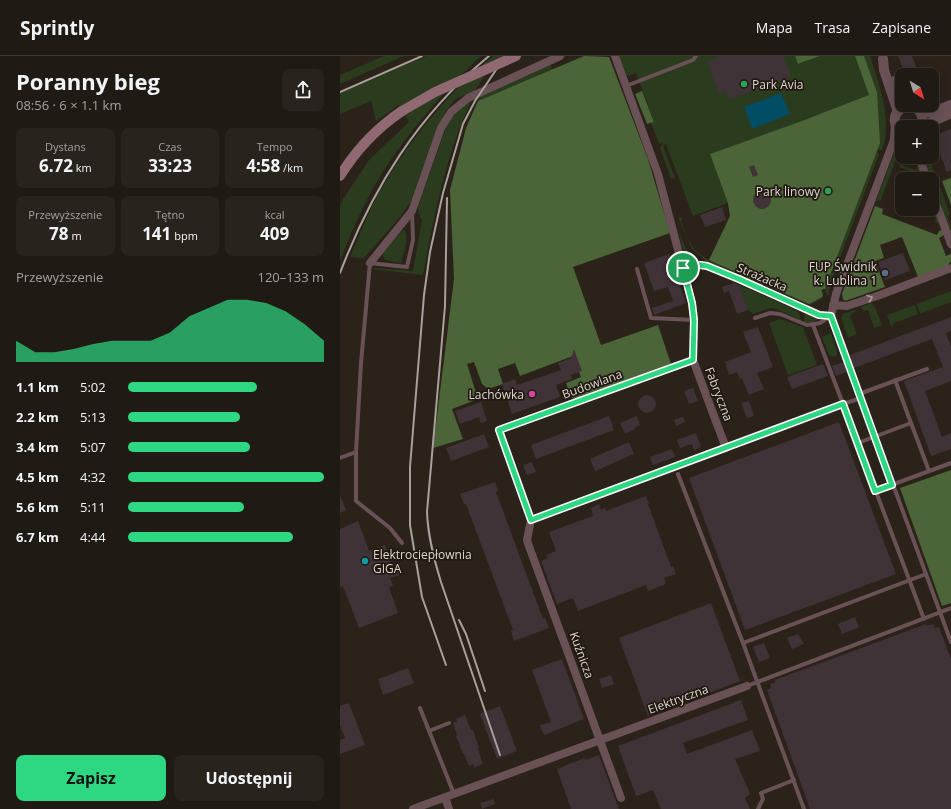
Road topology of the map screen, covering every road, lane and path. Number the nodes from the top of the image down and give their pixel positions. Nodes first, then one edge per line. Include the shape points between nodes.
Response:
1 (516, 56) edge
2 (560, 56) edge
3 (615, 56) edge
4 (696, 56) edge
5 (882, 57) edge
6 (895, 81) edge
7 (626, 86) junction
8 (895, 103) edge
9 (951, 106) edge
10 (898, 112) edge
11 (921, 113) joint
12 (951, 113) edge
13 (896, 120) edge
14 (923, 120) edge
15 (936, 120) edge
16 (895, 122) edge
17 (894, 140) joint
18 (340, 176) edge
19 (412, 211) junction
20 (939, 212) edge
21 (951, 244) edge
22 (370, 263) junction
23 (683, 268) junction
24 (951, 268) edge
25 (636, 269) dead end
26 (833, 306) junction
27 (831, 316) junction
28 (755, 318) dead end
29 (694, 320) junction
30 (813, 325) junction
31 (693, 360) junction
32 (927, 369) dead end
33 (896, 380) junction
34 (860, 396) junction
35 (843, 404) junction
36 (911, 423) junction
37 (875, 437) junction
38 (858, 443) junction
39 (726, 448) junction
40 (356, 452) junction
41 (340, 458) edge
42 (951, 463) edge
43 (929, 471) junction
44 (678, 474) dead end
45 (892, 485) junction
46 (875, 491) junction
47 (531, 520) junction
48 (402, 543) dead end
49 (926, 574) junction
50 (909, 580) junction
51 (951, 608) edge
52 (940, 612) junction
53 (924, 619) junction
54 (951, 642) edge
55 (743, 643) junction
56 (758, 682) junction
57 (747, 686) joint
58 (420, 708) dead end
59 (449, 723) dead end
60 (429, 731) junction
61 (600, 740) junction
62 (794, 780) junction
63 (454, 794) junction
64 (445, 797) junction
65 (621, 798) dead end
66 (413, 809) edge
67 (449, 809) edge
68 (758, 809) edge
69 (804, 809) edge

1 - 18 main road, bridge via 435,92 402,111 369,138
2 - 19 street via 482,91 457,106 444,122
3 - 7 street, Fabryczna
4 - 7 lane via 693,60
5 - 6 street
5 - 8 street
7 - 23 street, Fabryczna via 658,174
9 - 11 street
10 - 13 street
11 - 14 street
12 - 15 street
16 - 17 street
17 - 26 street
19 - 22 street
19 - 22 lane via 413,240 407,267
20 - 21 street
22 - 40 lane
23 - 27 street, Strażacka via 707,266 819,315
23 - 29 street, Fabryczna
26 -> 24 street via 844,307
25 - 29 lane via 651,318
26 - 27 street
27 - 30 lane
27 - 34 lane
28 - 30 lane via 770,313 780,314
29 - 31 street, Fabryczna
30 - 35 lane
31 - 39 street, Fabryczna
31 - 47 street, Budowlana via 499,430
32 - 33 lane
33 - 34 lane
33 - 36 lane
34 - 35 lane
34 - 37 lane
35 - 38 lane
35 - 39 lane
36 - 37 lane
36 - 43 lane
37 - 38 lane
37 - 45 lane
38 - 46 lane
39 - 47 street
40 - 41 lane
40 - 48 lane via 356,501 390,528
42 - 43 lane
43 - 45 lane
44 - 55 lane
45 - 46 lane
45 - 49 lane
46 - 50 lane
47 - 61 street, Kuźnicza via 528,540 530,549
49 - 50 lane
49 - 52 lane
50 - 53 lane
50 - 55 lane
51 - 52 lane, Elektryczna
52 - 53 lane, Elektryczna
52 - 54 lane
53 - 56 lane, Elektryczna
55 - 56 lane
56 - 57 lane, Elektryczna
56 - 62 lane
57 - 61 street, Elektryczna
58 - 60 lane
59 - 60 lane
60 - 63 lane
61 - 63 street, Elektryczna
61 - 65 street, Kuźnicza
62 - 68 lane via 761,793 763,799
62 - 69 lane
63 - 64 street, Elektryczna
64 - 66 street, Elektryczna
64 - 67 street

